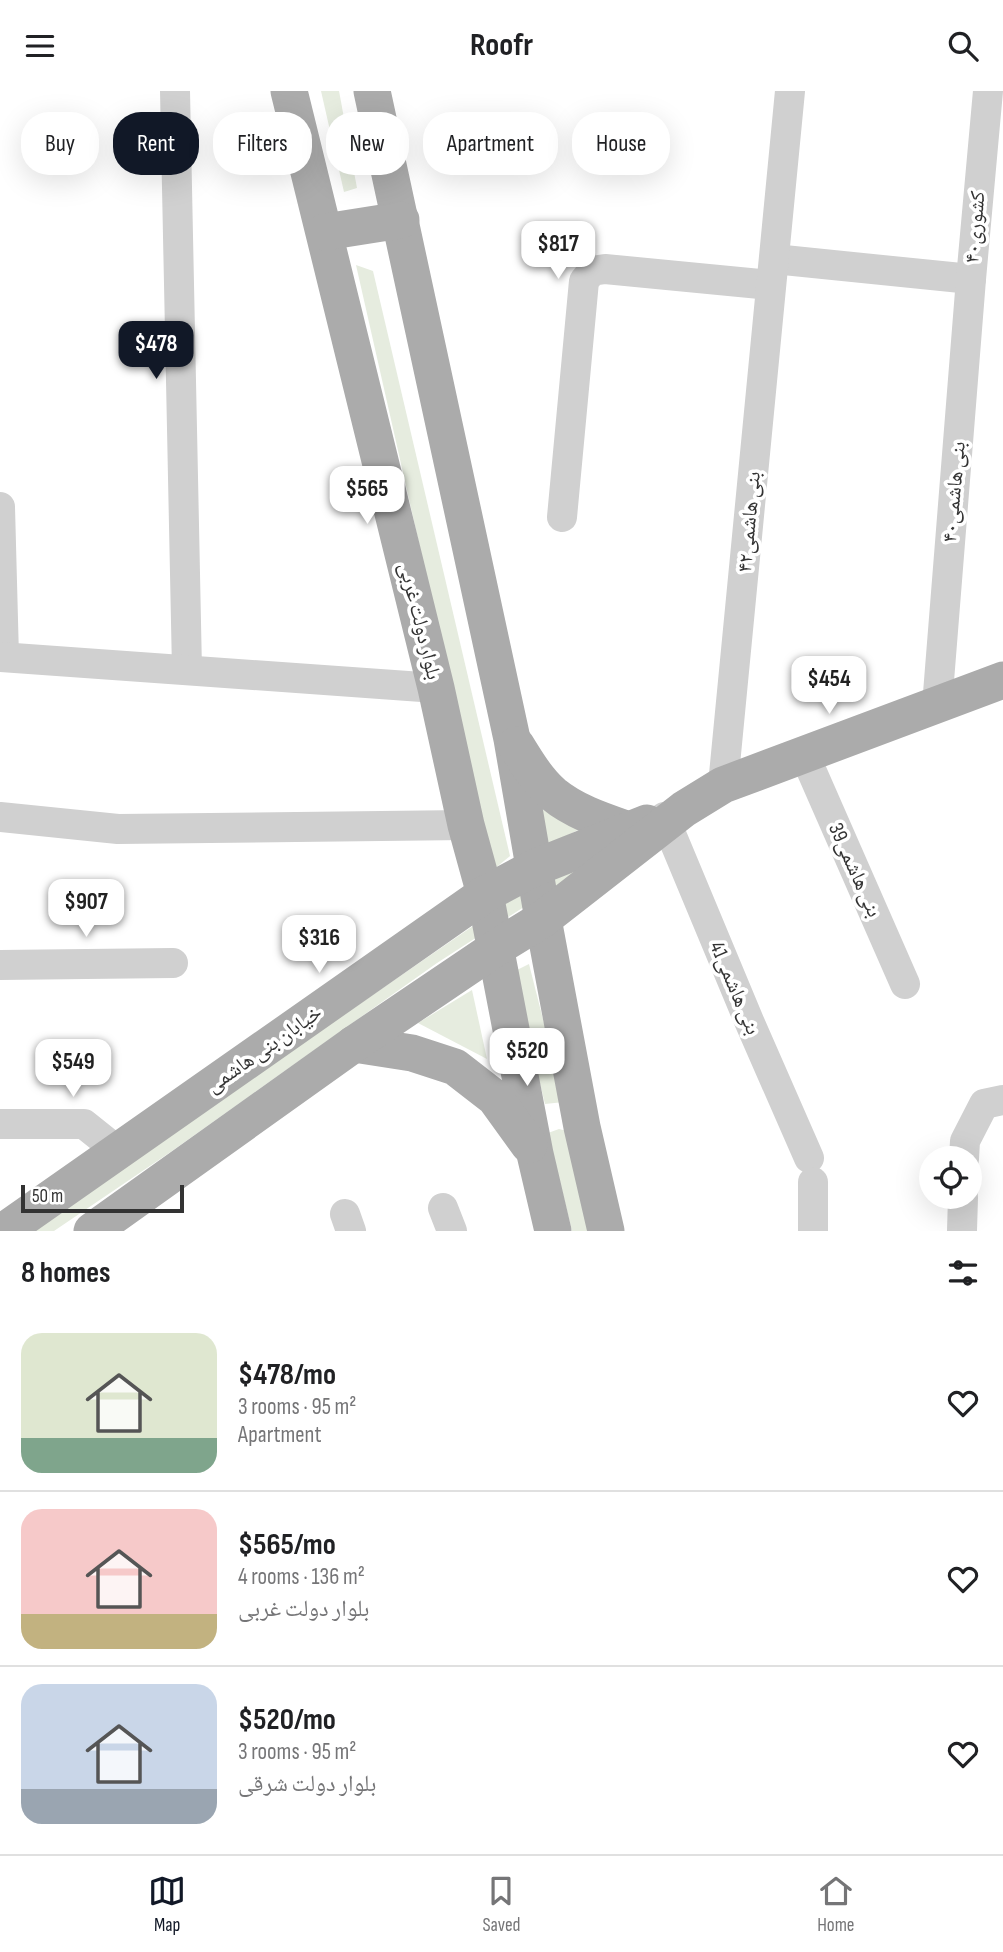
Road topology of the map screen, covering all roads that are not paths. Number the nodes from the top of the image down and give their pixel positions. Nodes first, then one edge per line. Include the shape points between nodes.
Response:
1 (175, 91) edge
2 (289, 91) edge
3 (372, 91) edge
4 (790, 91) edge
5 (988, 91) edge
6 (401, 220) junction
7 (325, 232) junction
8 (773, 272) junction
9 (971, 279) junction
10 (0, 507) edge
11 (562, 517) dead end
12 (2, 657) edge
13 (187, 670) junction
14 (1003, 680) edge
15 (436, 688) junction
16 (937, 706) junction
17 (512, 739) junction
18 (805, 756) junction
19 (723, 785) junction
20 (671, 816) junction
21 (0, 817) edge
22 (466, 825) junction
23 (629, 830) junction
24 (534, 868) junction
25 (485, 894) junction
26 (543, 919) junction
27 (496, 948) junction
28 (173, 963) dead end
29 (0, 965) edge
30 (905, 984) dead end
31 (354, 1044) junction
32 (993, 1102) edge
33 (0, 1124) edge
34 (582, 1127) junction
35 (965, 1146) edge
36 (119, 1151) junction
37 (536, 1154) junction
38 (963, 1209) edge
39 (4, 1231) edge
40 (92, 1231) edge
41 (553, 1231) edge
42 (606, 1231) edge
43 (813, 1231) edge
44 (962, 1231) edge

1 - 13 street
2 - 7 main road, بلوار دولت غربی
3 - 6 main road
4 - 8 street, بنی هاشمی۴۲
5 - 9 street, کشوری۴۰
6 - 7 main road
6 - 17 main road
7 - 15 main road, بلوار دولت غربی
8 - 9 street
8 - 11 street via 592,271 584,281
8 - 19 street, بنی هاشمی۴۲
9 - 16 street, بنی هاشمی۴۰
10 - 12 street
12 - 13 street
13 - 15 street
14 - 16 main road, خیابان بنی هاشمی
15 - 22 main road, بلوار دولت غربی
16 - 18 main road, خیابان بنی هاشمی
17 - 23 main road via 532,771 554,794 584,813
17 - 24 main road
18 - 19 main road, خیابان بنی هاشمی
18 - 30 street, بنی هاشمی39
19 - 20 main road, خیابان بنی هاشمی
20 - 23 main road, خیابان بنی هاشمی
20 - 26 main road, خیابان بنی هاشمی
20 - 43 street, بنی هاشمی41 via 748,1021 811,1170
21 - 22 street via 118,829
22 - 25 main road, بلوار دولت غربی
23 - 24 main road, خیابان بنی هاشمی
24 - 25 main road, خیابان بنی هاشمی
24 - 26 main road
25 - 27 main road, بلوار دولت غربی
25 - 36 main road, خیابان بنی هاشمی
26 - 27 main road, خیابان بنی هاشمی
26 - 34 main road
27 - 31 main road, خیابان بنی هاشمی
27 - 37 main road, بلوار دولت غربی
28 - 29 street
31 - 37 main road via 412,1053 456,1067 495,1098
31 - 40 main road, خیابان بنی هاشمی
32 - 35 street
33 - 36 street via 84,1124
34 - 37 main road via 565,1113 544,1112 530,1126
34 - 42 main road
36 - 39 main road, خیابان بنی هاشمی
37 - 41 main road
38 - 44 street

